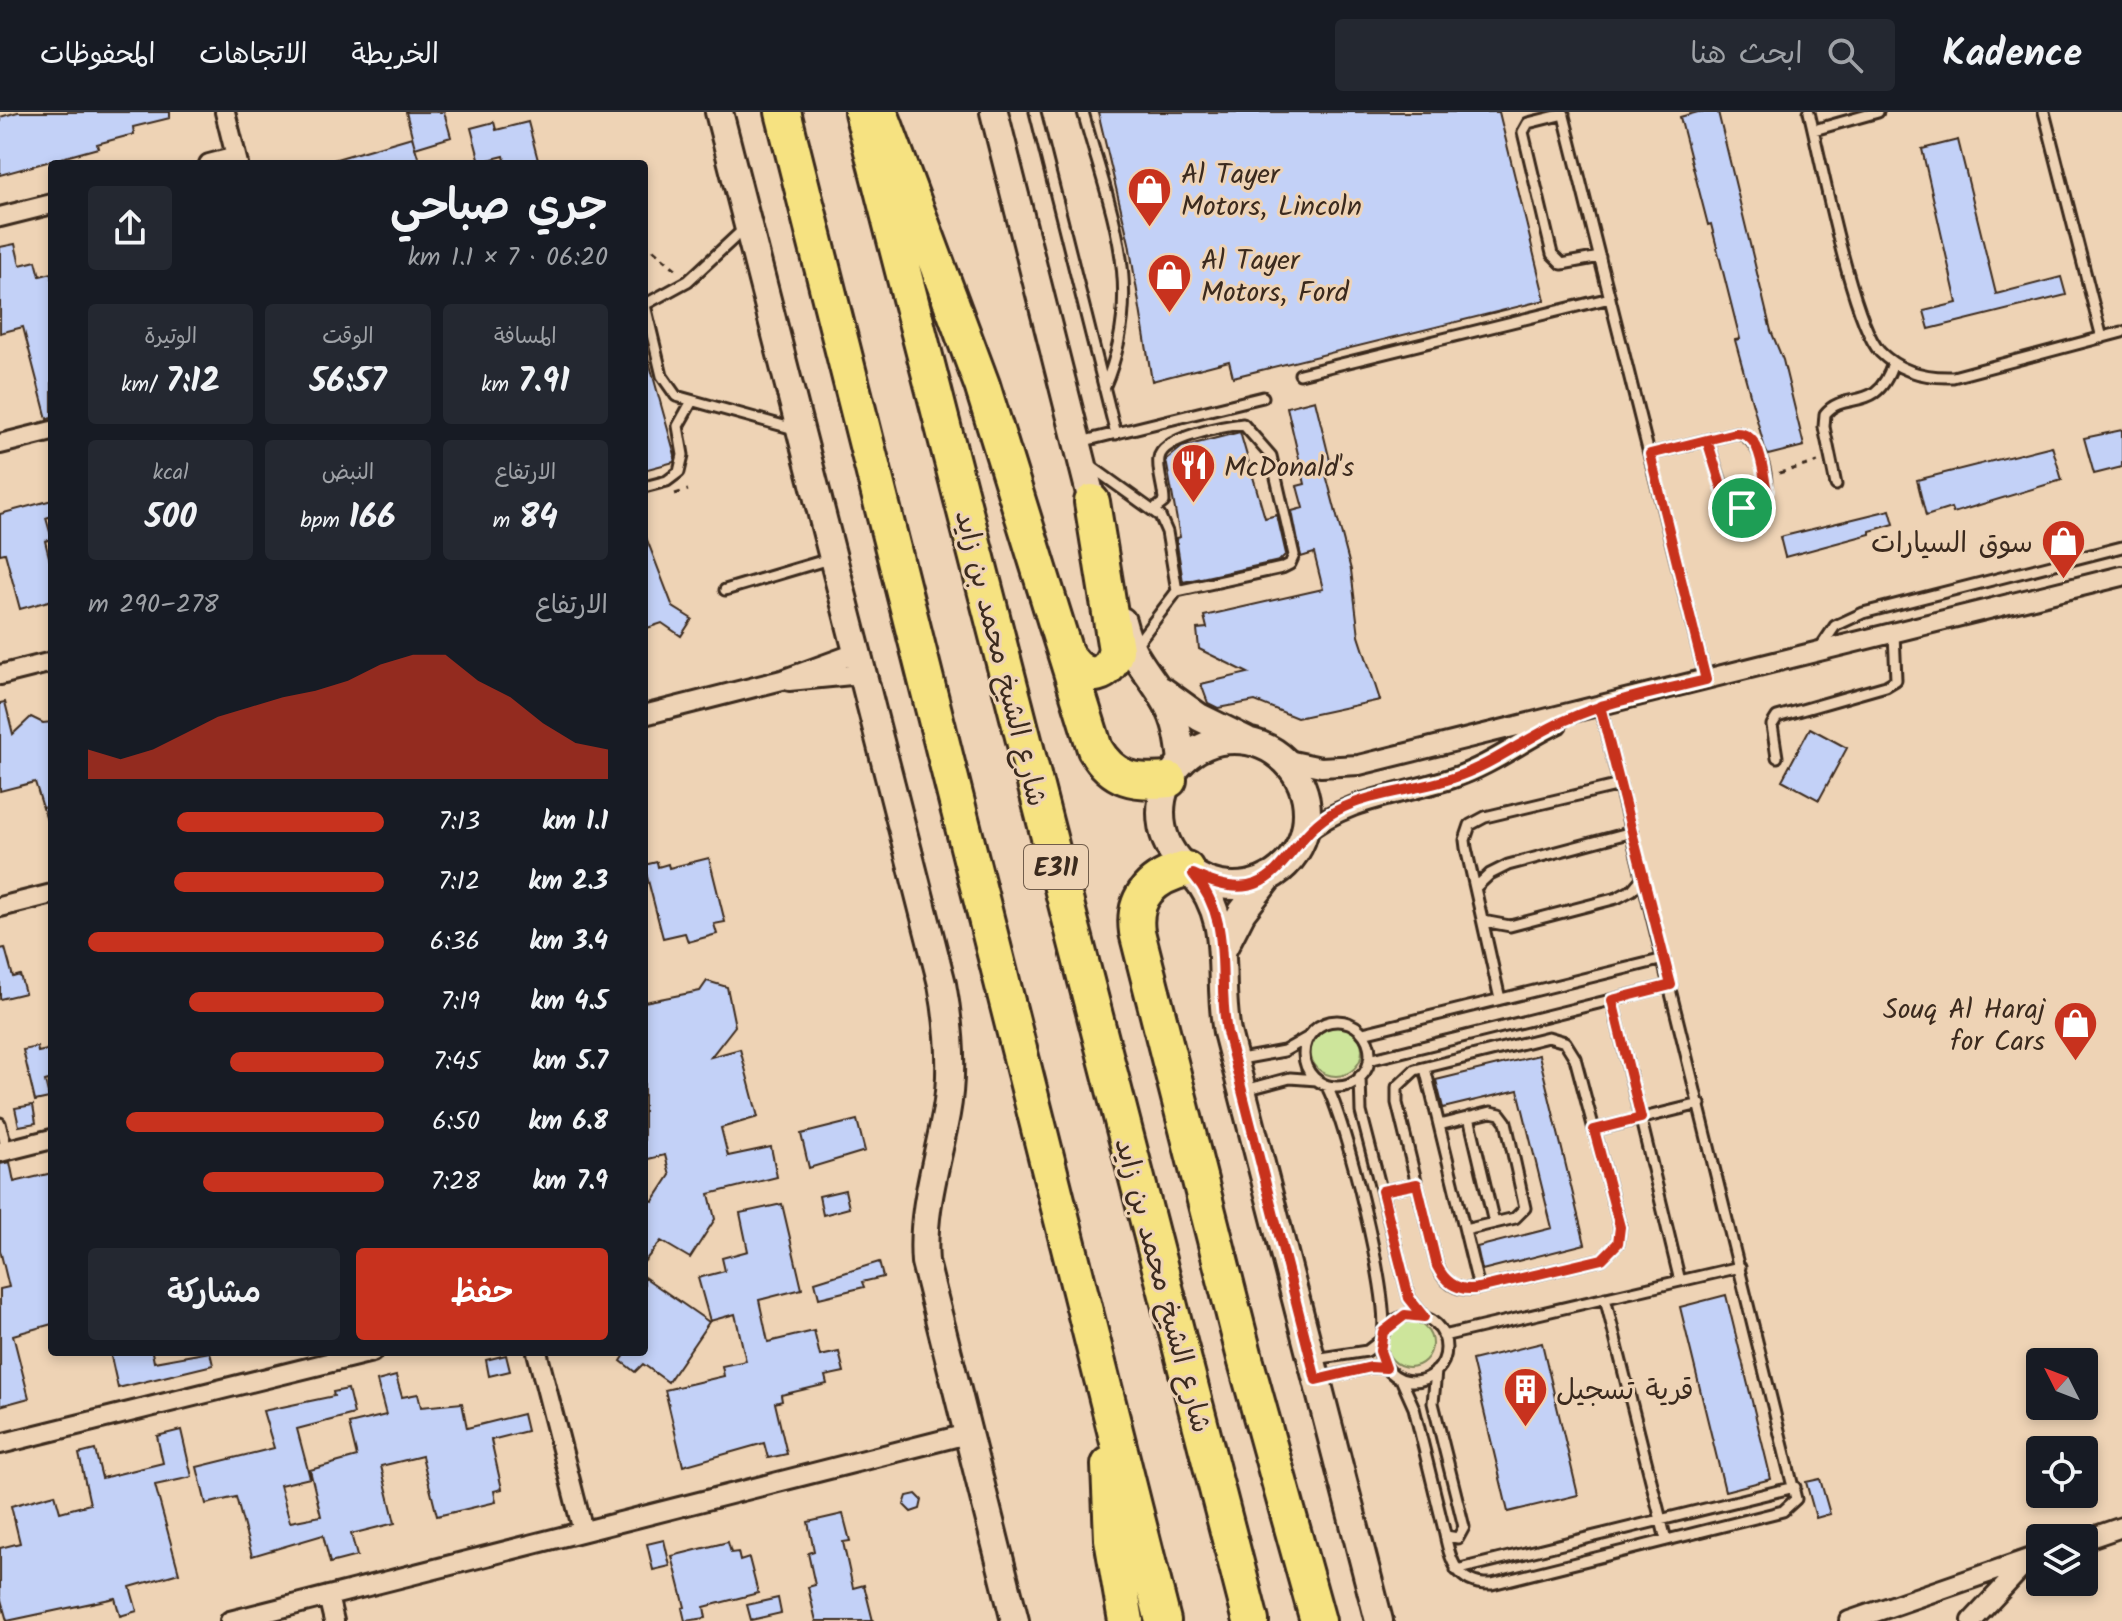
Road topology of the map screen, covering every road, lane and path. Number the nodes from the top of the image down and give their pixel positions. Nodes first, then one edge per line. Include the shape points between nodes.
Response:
1 (225, 112) edge
2 (719, 112) edge
3 (783, 112) edge
4 (862, 112) edge
5 (879, 112) edge
6 (994, 112) edge
7 (1035, 112) edge
8 (1083, 112) edge
9 (1809, 112) edge
10 (1878, 112) edge
11 (2044, 112) edge
12 (1564, 113) edge
13 (1814, 130) junction
14 (237, 160) edge
15 (48, 205) edge
16 (0, 217) edge
17 (748, 225) junction
18 (648, 244) edge
19 (1600, 257) junction
20 (688, 281) junction
21 (1610, 298) junction
22 (648, 303) edge
23 (648, 317) edge
24 (2122, 332) edge
25 (2102, 338) junction
26 (1893, 363) junction
27 (1300, 374) dead end
28 (1104, 388) junction
29 (1263, 397) dead end
30 (692, 401) junction
31 (801, 431) junction
32 (48, 432) edge
33 (1116, 434) junction
34 (1707, 440) junction
35 (0, 444) edge
36 (1080, 452) junction
37 (1650, 454) junction
38 (1830, 458) junction
39 (1764, 477) junction
40 (1836, 485) dead end
41 (648, 486) edge
42 (1092, 502) junction
43 (1154, 510) junction
44 (2122, 547) edge
45 (833, 558) junction
46 (2122, 576) edge
47 (725, 590) dead end
48 (1177, 591) junction
49 (1894, 633) junction
50 (1131, 652) junction
51 (1818, 652) junction
52 (1070, 660) junction
53 (48, 663) edge
54 (859, 664) junction
55 (0, 675) edge
56 (1706, 680) junction
57 (1154, 684) junction
58 (1600, 706) junction
59 (648, 714) edge
60 (1249, 742) junction
61 (1777, 757) dead end
62 (1283, 759) junction
63 (1176, 771) junction
64 (1620, 785) junction
65 (1632, 832) junction
66 (1304, 834) junction
67 (1189, 871) junction
68 (1269, 877) junction
69 (1643, 877) junction
70 (1475, 888) junction
71 (48, 895) edge
72 (0, 907) edge
73 (1483, 921) junction
74 (1222, 951) junction
75 (1664, 959) junction
76 (1671, 985) junction
77 (1500, 999) junction
78 (1612, 1000) junction
79 (1363, 1033) junction
80 (1307, 1038) junction
81 (1369, 1060) junction
82 (1234, 1061) junction
83 (1425, 1068) junction
84 (1360, 1076) junction
85 (1321, 1082) junction
86 (1242, 1091) junction
87 (1700, 1104) junction
88 (1469, 1117) junction
89 (1641, 1118) junction
90 (0, 1123) edge
91 (1439, 1125) junction
92 (1594, 1130) junction
93 (48, 1140) edge
94 (3, 1151) edge
95 (1417, 1184) junction
96 (1382, 1191) junction
97 (1494, 1223) junction
98 (1465, 1230) junction
99 (1740, 1267) junction
100 (1680, 1281) junction
101 (1479, 1288) junction
102 (1605, 1298) junction
103 (1424, 1317) junction
104 (1443, 1336) junction
105 (1382, 1337) junction
106 (340, 1356) edge
107 (538, 1356) edge
108 (308, 1360) edge
109 (1386, 1368) junction
110 (1313, 1370) junction
111 (1436, 1371) junction
112 (1401, 1379) junction
113 (1112, 1425) junction
114 (967, 1434) junction
115 (0, 1444) edge
116 (1795, 1487) junction
117 (1661, 1520) junction
118 (2122, 1527) edge
119 (1444, 1530) junction
120 (583, 1531) junction
121 (2098, 1535) edge
122 (1666, 1540) junction
123 (2026, 1559) edge
124 (2026, 1566) edge
125 (1456, 1570) junction
126 (328, 1596) junction
127 (230, 1621) edge
128 (334, 1621) edge
129 (1015, 1621) edge
130 (1126, 1621) edge
131 (1163, 1621) edge
132 (1251, 1621) edge
133 (1318, 1621) edge
134 (1379, 1621) edge
135 (1849, 1621) edge
136 (1972, 1621) edge

1 - 14 street
2 - 17 street
3 - 113 highway
4 - 132 highway, شارع الشيخ محمد بن زايد / E311
5 - 52 highway via 982,385
6 - 36 street
7 - 28 lane
8 - 28 lane via 1126,283 1122,337
9 - 13 lane
10 - 13 lane
11 - 25 lane
12 - 19 lane
12 - 19 lane via 1528,123 1523,132 1552,254 1562,264
13 - 26 lane via 1864,323 1878,350
15 - 16 street
17 - 20 lane
17 - 31 street
18 - 20 path
19 - 21 lane
20 - 22 lane
21 - 27 lane
21 - 37 lane
23 - 30 lane via 665,384 676,396
24 - 25 lane
25 - 26 lane via 1953,377 1922,375
26 - 38 lane via 1875,393 1828,410 1824,423
28 - 33 lane
29 - 33 lane
30 - 31 lane
30 - 41 lane via 678,426 683,461 679,472
31 - 45 street
32 - 35 street
33 - 36 lane
34 - 37 lane
34 - 39 lane via 1739,433 1750,436
34 - 39 lane via 1731,507 1761,503 1767,494
36 - 42 street
36 - 43 lane
37 - 56 lane
38 - 39 path
38 - 40 lane
42 - 50 street
42 - 52 highway via 1116,650 1104,673 1091,676
43 - 48 lane via 1167,532
43 - 48 lane via 1164,502 1159,458 1169,443 1243,424 1271,456 1294,551 1290,564
44 - 51 lane via 1863,613 1835,626
45 - 47 lane
45 - 54 street
46 - 49 street
48 - 50 lane
49 - 51 street
49 - 61 lane via 1896,680 1777,717 1772,725
50 - 57 street
51 - 56 street
52 - 63 highway via 1103,762 1128,780
53 - 55 street
54 - 59 street
54 - 114 street via 946,1009 949,1087 924,1245 927,1279
56 - 58 street
57 - 60 street via 1199,717
57 - 63 street via 1175,721
58 - 62 street via 1359,765 1321,767
58 - 64 lane
58 - 66 street via 1479,768 1354,803
60 - 62 street
60 - 63 street via 1213,743
62 - 66 street via 1304,793
63 - 67 street via 1162,798 1164,837
64 - 65 lane
64 - 70 lane via 1477,819 1465,840
65 - 69 lane
65 - 70 lane via 1508,865
66 - 68 street via 1284,866
67 - 68 street via 1230,886
67 - 74 street via 1216,909
67 - 133 highway via 1170,873 1149,885 1137,907 1137,932
68 - 74 street via 1242,912
69 - 73 lane via 1617,898 1510,926
69 - 75 lane
70 - 73 lane
71 - 72 street
73 - 77 lane
74 - 82 street via 1221,992
75 - 76 lane
75 - 77 lane
76 - 78 lane
76 - 87 lane
77 - 79 lane
78 - 81 lane
78 - 89 lane
79 - 80 lane via 1338,1020 1320,1025
79 - 81 lane
80 - 82 lane via 1284,1051
80 - 85 lane via 1304,1056
81 - 84 lane
82 - 86 street
83 - 91 lane
83 - 92 lane via 1557,1038 1575,1058
83 - 95 lane via 1407,1074 1396,1095
84 - 85 lane via 1344,1086
84 - 96 lane via 1361,1112
85 - 86 lane via 1290,1078
85 - 105 lane via 1340,1115 1385,1300
86 - 110 street
87 - 89 lane
87 - 99 lane
88 - 91 lane
88 - 97 lane
88 - 97 lane via 1496,1112 1506,1122 1525,1208 1520,1215
89 - 92 lane
89 - 100 lane
90 - 94 lane
91 - 98 lane
92 - 101 lane via 1620,1227 1614,1250 1602,1259
93 - 94 street
95 - 96 lane
95 - 101 lane via 1442,1276 1459,1288
96 - 103 lane via 1409,1298
97 - 98 lane
98 - 101 lane
99 - 100 lane
99 - 116 lane
100 - 102 lane
102 - 104 lane
102 - 117 lane
103 - 104 lane
103 - 105 lane via 1405,1315
104 - 111 lane via 1445,1354
105 - 109 lane
105 - 110 lane via 1367,1351
106 - 108 street
107 - 120 street
108 - 115 street
109 - 110 lane
109 - 112 lane
110 - 134 street
111 - 112 lane via 1420,1380
111 - 119 lane via 1433,1403 1464,1527 1452,1539
112 - 119 lane via 1411,1398
113 - 130 highway via 1110,1510
113 - 131 highway
114 - 120 street
114 - 129 street
116 - 117 lane
116 - 122 lane via 1796,1499 1783,1511
117 - 122 lane
117 - 125 lane
118 - 121 street
119 - 125 lane
120 - 126 street
122 - 125 lane via 1492,1584 1472,1582
123 - 135 street
124 - 136 street
126 - 127 street
126 - 128 street

